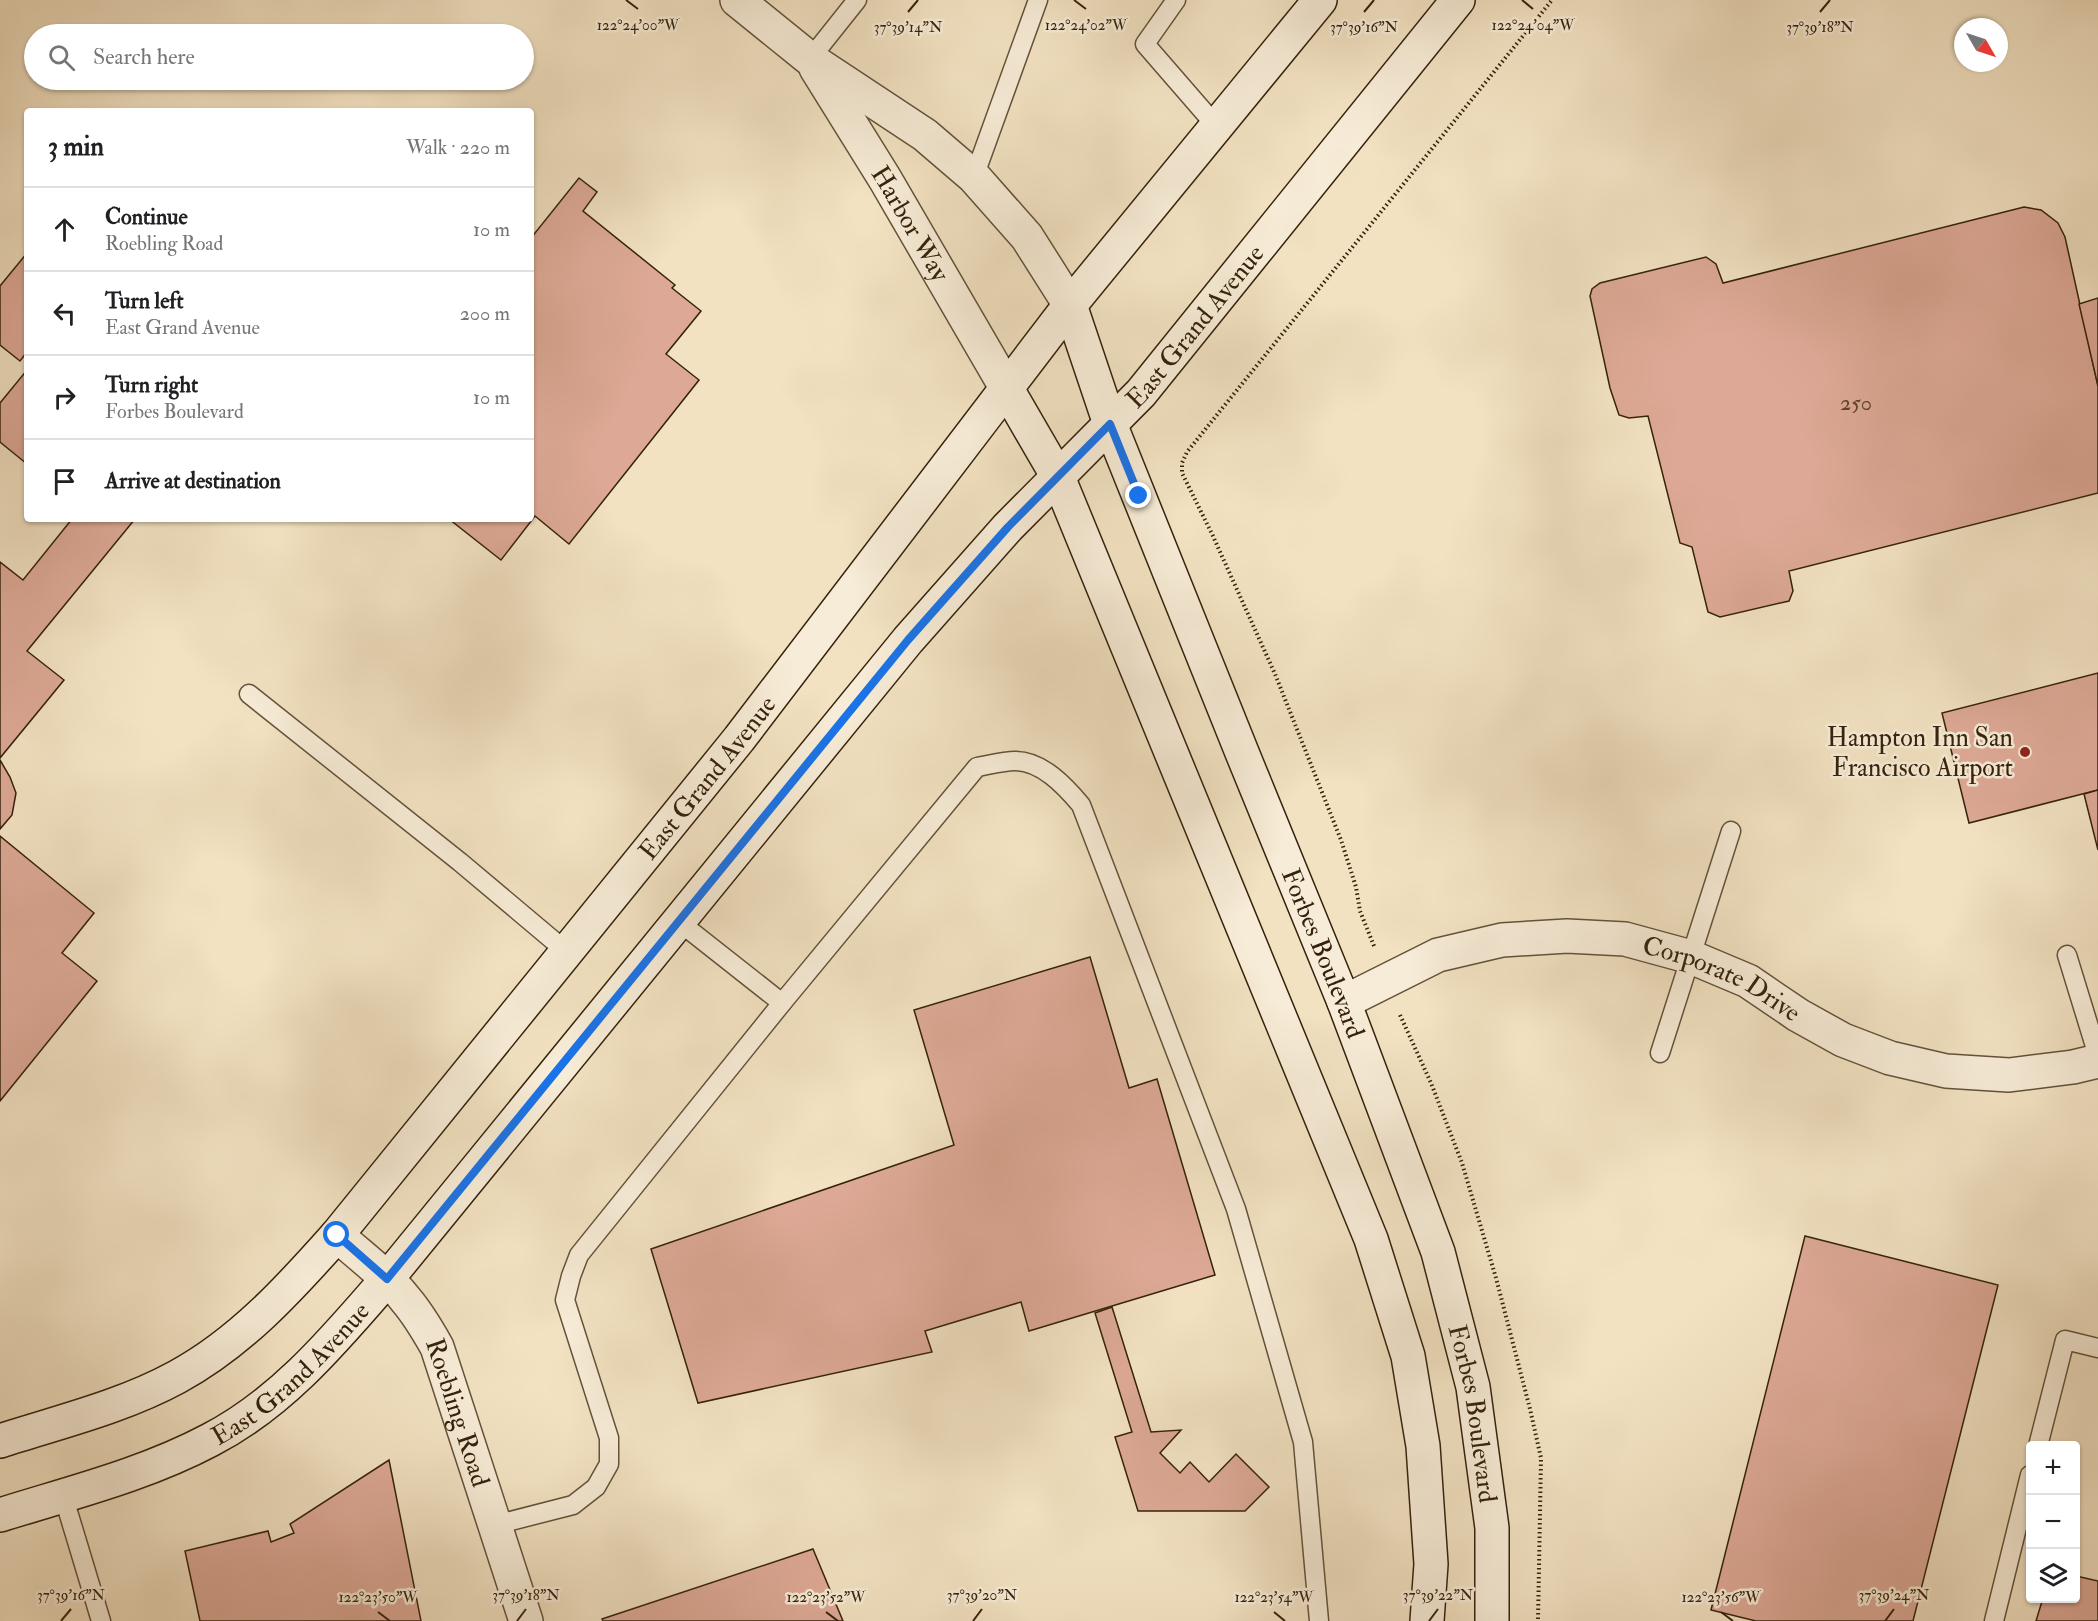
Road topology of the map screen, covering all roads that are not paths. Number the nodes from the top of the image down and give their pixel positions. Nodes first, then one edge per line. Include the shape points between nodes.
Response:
1 (737, 0) edge
2 (857, 0) edge
3 (1038, 0) edge
4 (1176, 0) edge
5 (1320, 0) edge
6 (1458, 0) edge
7 (810, 59) junction
8 (1216, 127) junction
9 (974, 177) junction
10 (1070, 305) junction
11 (1007, 389) junction
12 (1110, 424) junction
13 (1058, 477) junction
14 (249, 694) dead end
15 (1731, 831) dead end
16 (678, 921) junction
17 (567, 952) junction
18 (2067, 955) dead end
19 (1691, 957) junction
20 (1344, 1002) junction
21 (782, 1003) junction
22 (1660, 1053) dead end
23 (2098, 1056) edge
24 (2098, 1061) edge
25 (337, 1235) junction
26 (387, 1279) junction
27 (2098, 1348) edge
28 (0, 1441) edge
29 (2039, 1441) edge
30 (63, 1495) junction
31 (2026, 1495) edge
32 (0, 1515) edge
33 (495, 1525) junction
34 (101, 1621) edge
35 (526, 1621) edge
36 (1319, 1621) edge
37 (1427, 1621) edge
38 (1492, 1621) edge
39 (1994, 1621) edge

1 - 7 main road, Harbor Way
2 - 7 lane
3 - 9 lane
4 - 8 lane via 1145,44
5 - 8 main road, East Grand Avenue
6 - 12 main road, East Grand Avenue via 1145,388
7 - 9 main road, Harbor Way via 925,135
7 - 11 main road, Harbor Way
8 - 10 main road, East Grand Avenue
9 - 10 main road, Harbor Way via 1027,237
10 - 11 main road, East Grand Avenue
10 - 12 main road, Forbes Boulevard
11 - 13 main road, Forbes Boulevard
11 - 17 main road, East Grand Avenue via 739,739
12 - 13 main road, East Grand Avenue
12 - 20 main road, Forbes Boulevard
13 - 16 main road, East Grand Avenue via 908,640
13 - 37 main road, Forbes Boulevard via 1374,1250 1408,1356 1423,1446 1431,1564
14 - 17 lane
15 - 19 lane
16 - 21 lane
16 - 26 main road, East Grand Avenue
17 - 25 main road, East Grand Avenue
18 - 23 lane
19 - 20 main road, Corporate Drive via 1624,939 1566,936 1502,940 1438,955
19 - 22 lane
19 - 24 main road, Corporate Drive via 1748,981 1843,1040 1890,1058 1946,1071 2009,1075
20 - 38 main road, Forbes Boulevard via 1438,1252 1473,1388 1492,1528
21 - 33 lane via 579,1255 571,1276 565,1300 609,1438 609,1464 596,1487 573,1505
21 - 36 lane via 977,767 1017,761 1043,770 1066,787 1081,805 1236,1209 1303,1442
25 - 26 main road, Roebling Road
25 - 28 main road, East Grand Avenue via 256,1320 177,1377 90,1412
26 - 30 main road, East Grand Avenue via 299,1375 259,1409 212,1440 165,1461
26 - 33 main road, Roebling Road via 424,1324 437,1347
27 - 29 lane via 2065,1340
30 - 32 main road, East Grand Avenue
30 - 34 lane
31 - 39 lane
33 - 35 main road, Roebling Road

